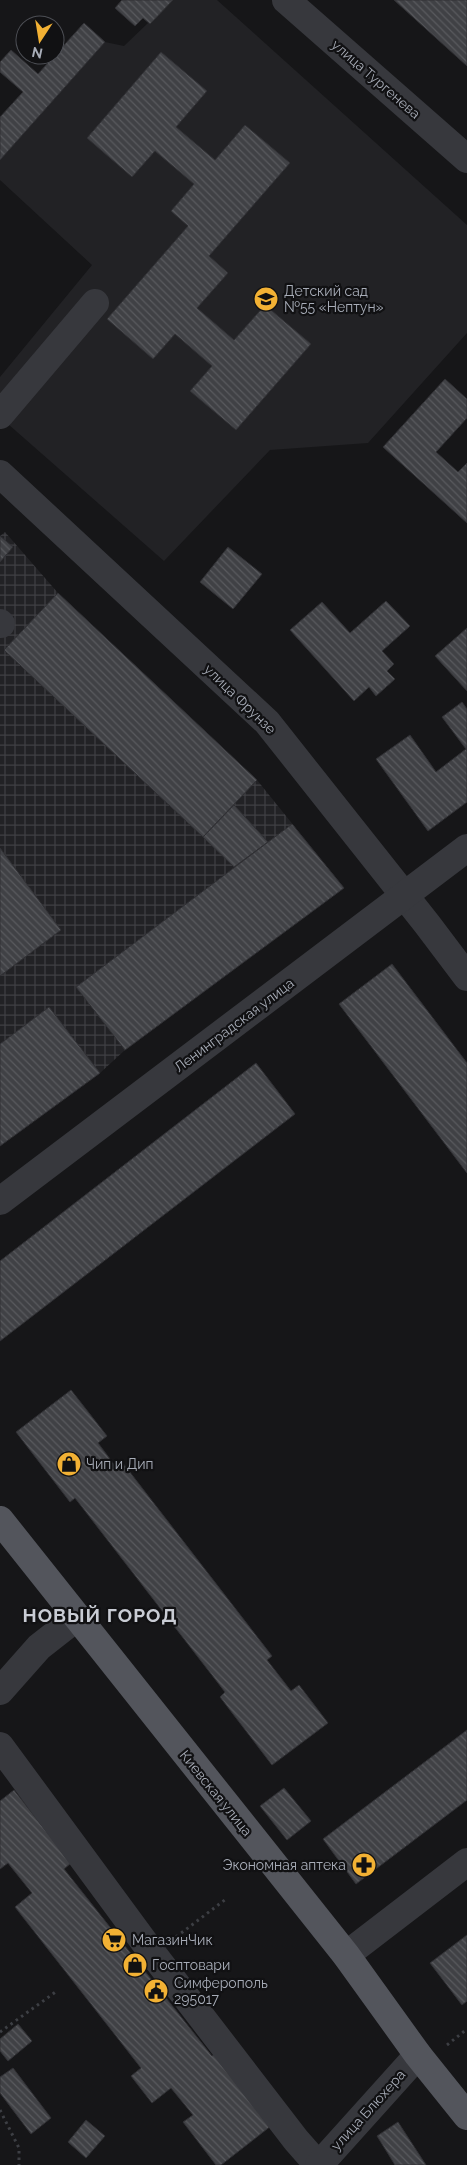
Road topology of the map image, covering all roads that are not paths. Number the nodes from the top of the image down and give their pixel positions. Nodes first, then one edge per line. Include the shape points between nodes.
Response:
1 (299, 4) edge
2 (467, 159) edge
3 (95, 303) dead end
4 (0, 415) edge
5 (0, 474) edge
6 (467, 848) edge
7 (404, 895) junction
8 (467, 977) edge
9 (0, 1201) edge
10 (0, 1520) edge
11 (76, 1618) junction
12 (0, 1690) edge
13 (0, 1746) edge
14 (467, 1862) edge
15 (346, 1955) junction
16 (418, 2055) junction
17 (467, 2116) edge
18 (319, 2165) edge

1 - 2 street, улица Тургенева
3 - 4 street
5 - 7 street, улица Фрунзе via 267,722
6 - 7 street, Ленинградская улица
7 - 8 street, улица Фрунзе
7 - 9 street, Ленинградская улица
10 - 11 main road, Киевская улица
11 - 12 street via 39,1647
11 - 15 main road, Киевская улица
13 - 18 street via 153,1954 296,2140
14 - 15 street
15 - 16 main road, Киевская улица
16 - 17 main road, Киевская улица
16 - 18 street, улица Блюхера

